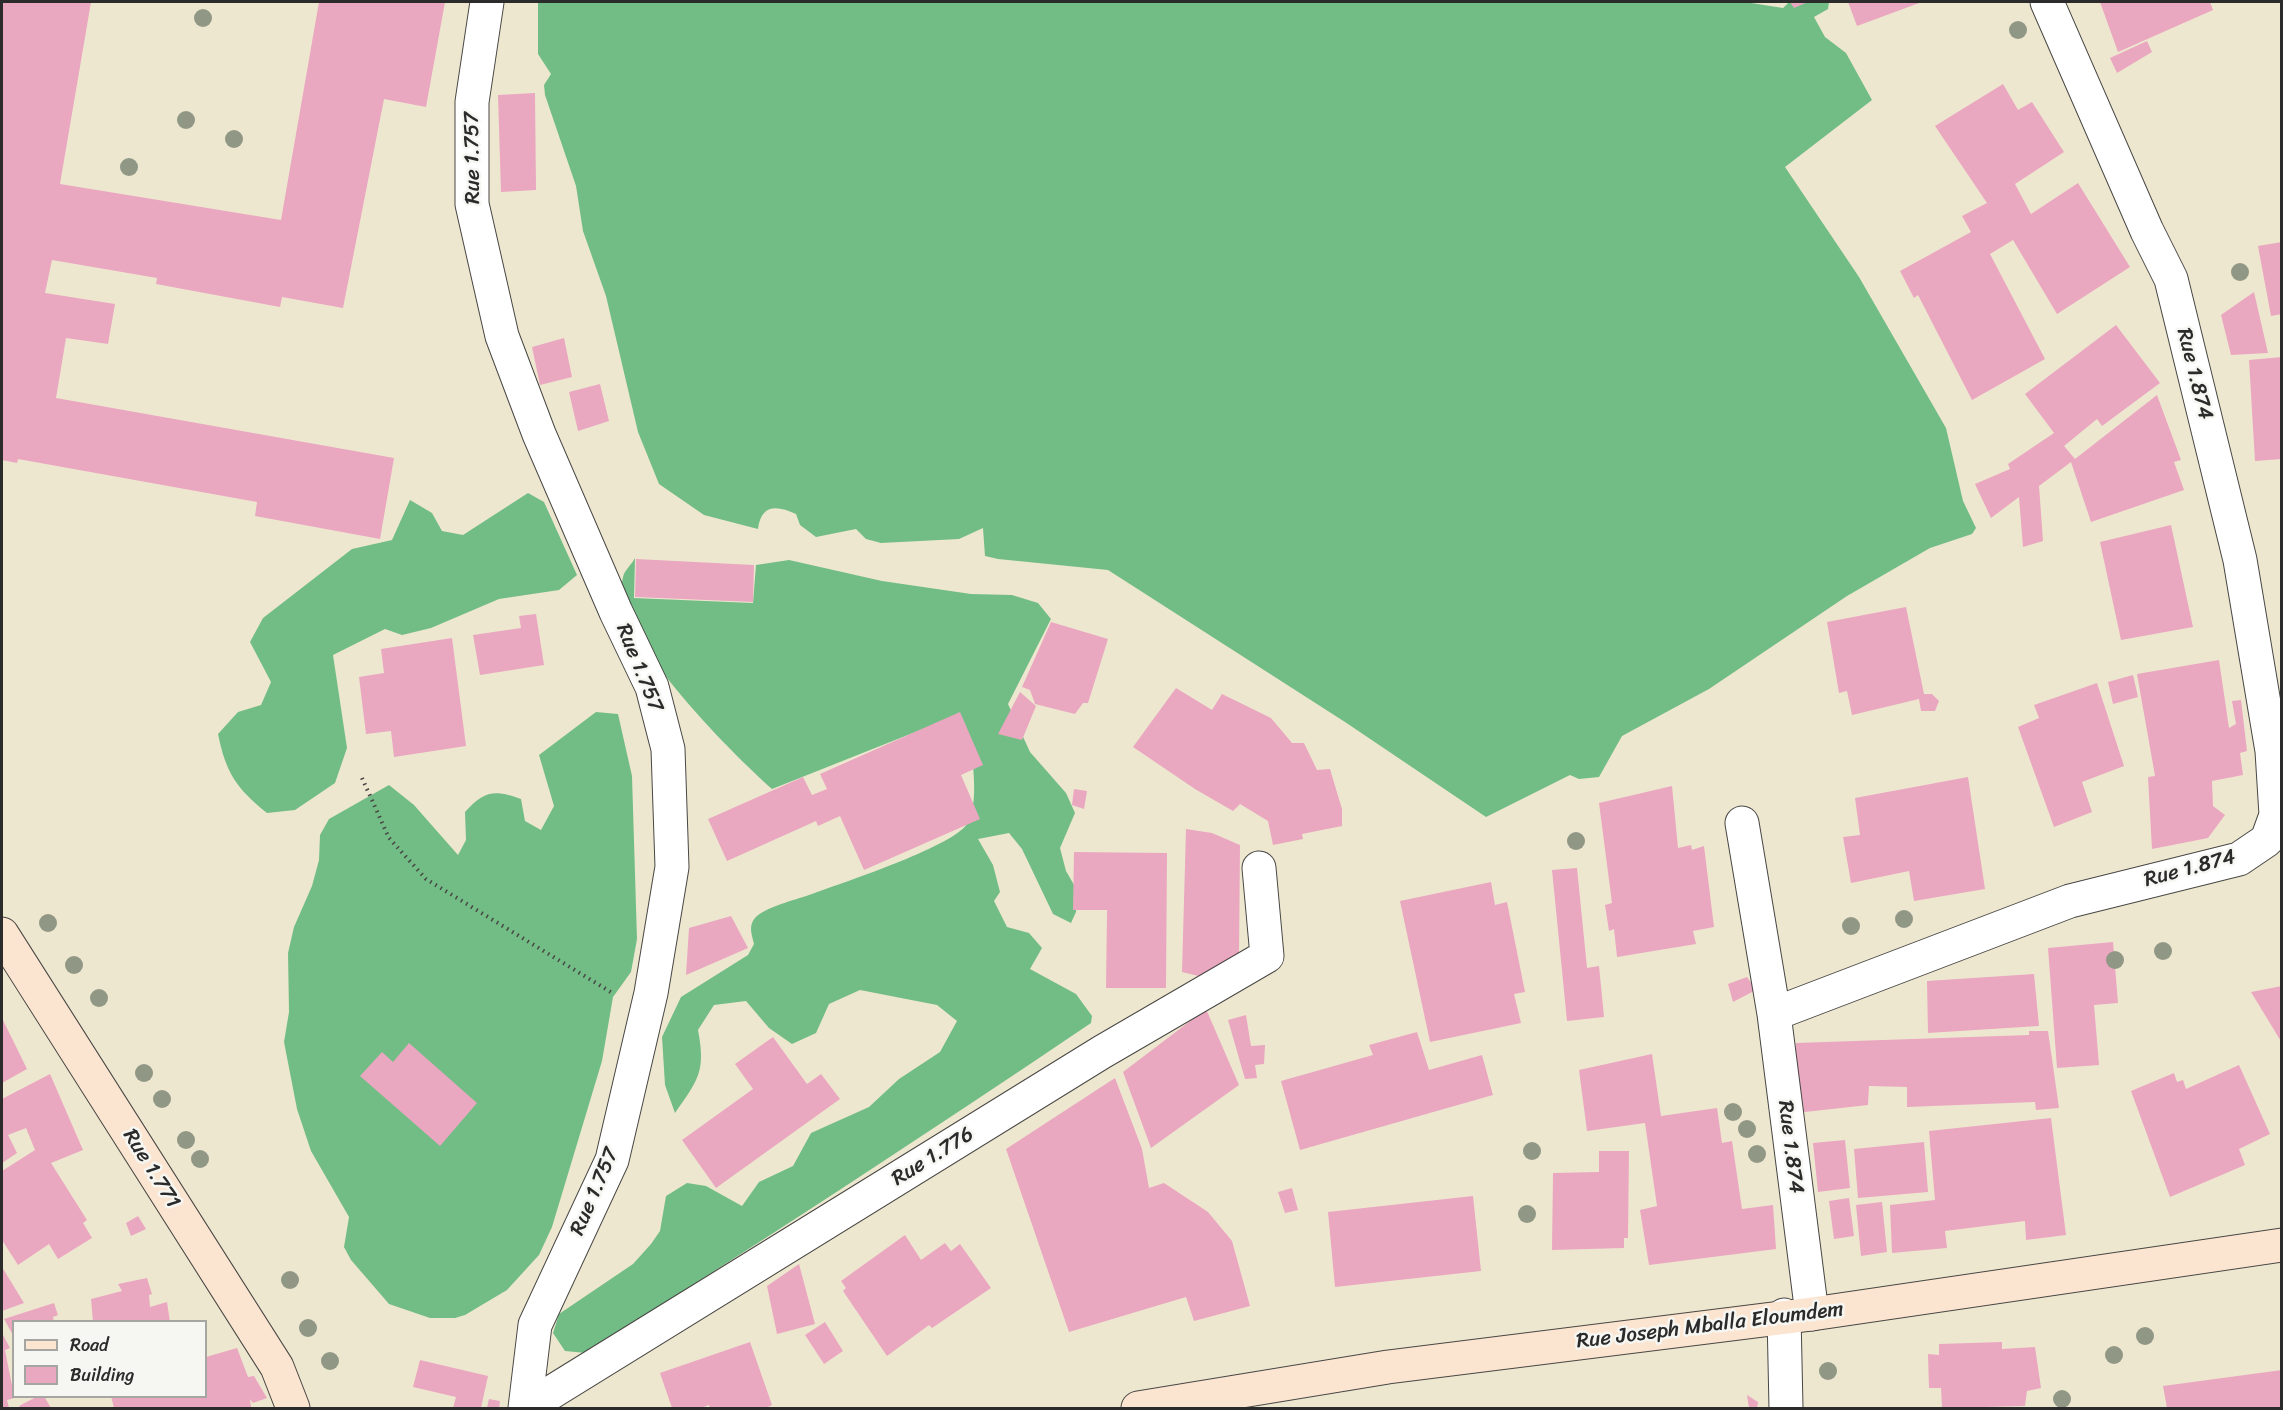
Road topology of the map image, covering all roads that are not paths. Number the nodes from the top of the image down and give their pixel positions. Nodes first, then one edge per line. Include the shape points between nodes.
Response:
1 (487, 2) edge
2 (2047, 2) edge
3 (1742, 823) dead end
4 (1259, 868) dead end
5 (2, 934) edge
6 (1774, 1014) junction
7 (2282, 1245) edge
8 (1798, 1315) junction
9 (293, 1408) edge
10 (526, 1408) edge
11 (1138, 1408) edge
12 (1786, 1408) edge

1 - 10 street, Rue 1.757 via 472,102 472,204 502,336 539,434 652,687 668,749 672,867 647,1013 612,1160 535,1325
2 - 6 street, Rue 1.874 via 2171,279 2240,560 2272,751 2276,815 2267,840 2239,859 2070,901
3 - 6 street
4 - 10 street, Rue 1.776 via 1266,956 1102,1052
5 - 9 main road, Rue 1.771 via 277,1367
6 - 8 street, Rue 1.874
7 - 8 main road, Rue Joseph Mballa Eloumdem
8 - 11 main road, Rue Joseph Mballa Eloumdem via 1388,1367
8 - 12 street, Rue 1.874

